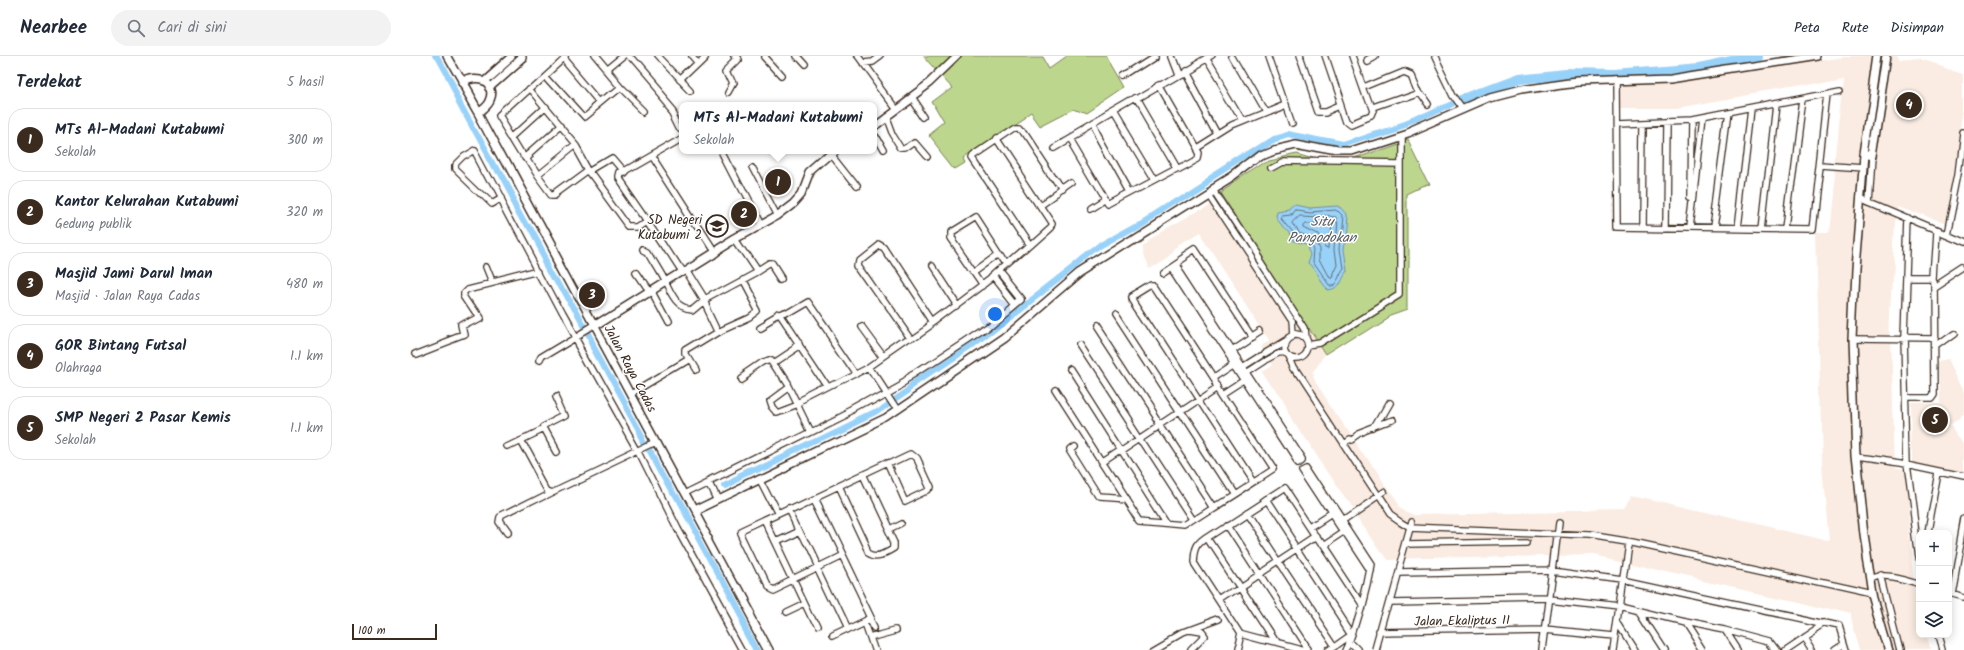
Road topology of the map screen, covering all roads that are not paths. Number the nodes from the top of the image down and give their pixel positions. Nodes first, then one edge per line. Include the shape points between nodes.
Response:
1 (447, 56) edge
2 (511, 56) edge
3 (523, 56) edge
4 (594, 56) edge
5 (624, 56) edge
6 (628, 56) edge
7 (658, 56) edge
8 (692, 56) edge
9 (705, 56) edge
10 (763, 56) edge
11 (796, 56) edge
12 (857, 56) edge
13 (880, 56) edge
14 (957, 56) edge
15 (1155, 56) edge
16 (1170, 56) edge
17 (1233, 56) edge
18 (1266, 56) edge
19 (1269, 56) edge
20 (1299, 56) edge
21 (1325, 56) edge
22 (1353, 56) edge
23 (1375, 56) edge
24 (1434, 56) edge
25 (1817, 56) edge
26 (1878, 56) edge
27 (1888, 56) edge
28 (564, 57) edge
29 (739, 57) edge
30 (1208, 57) edge
31 (1368, 60) dead end
32 (698, 63) junction
33 (862, 63) junction
34 (805, 66) dead end
35 (1273, 66) junction
36 (607, 70) junction
37 (1180, 73) junction
38 (545, 74) junction
39 (1125, 75) dead end
40 (783, 78) dead end
41 (484, 80) junction
42 (680, 80) junction
43 (1616, 80) junction
44 (462, 84) junction
45 (1159, 85) junction
46 (489, 86) junction
47 (1365, 86) junction
48 (620, 87) junction
49 (528, 89) junction
50 (691, 91) dead end
51 (728, 92) dead end
52 (1419, 92) junction
53 (1840, 92) dead end
54 (1828, 94) junction
55 (911, 97) junction
56 (1136, 99) junction
57 (1802, 99) junction
58 (602, 102) junction
59 (1285, 104) junction
60 (1776, 104) junction
61 (1341, 105) junction
62 (1428, 105) dead end
63 (545, 108) junction
64 (895, 108) junction
65 (1373, 108) junction
66 (1463, 109) junction
67 (1751, 109) junction
68 (1265, 111) junction
69 (479, 112) junction
70 (645, 112) dead end
71 (1114, 113) junction
72 (1728, 113) junction
73 (885, 115) junction
74 (925, 118) dead end
75 (1702, 118) junction
76 (679, 120) edge
77 (1691, 120) junction
78 (1242, 121) junction
79 (1667, 121) junction
80 (877, 122) edge
81 (1292, 122) dead end
82 (1643, 122) junction
83 (1617, 124) junction
84 (1092, 125) junction
85 (560, 126) junction
86 (1217, 134) junction
87 (1963, 134) dead end
88 (513, 137) junction
89 (1400, 137) junction
90 (679, 139) edge
91 (996, 139) junction
92 (1069, 139) junction
93 (877, 141) edge
94 (575, 145) junction
95 (1053, 148) dead end
96 (1196, 148) junction
97 (883, 152) dead end
98 (723, 154) edge
99 (830, 154) edge
100 (833, 154) edge
101 (651, 155) junction
102 (1864, 156) junction
103 (525, 157) junction
104 (928, 157) dead end
105 (1872, 158) junction
106 (1400, 163) junction
107 (751, 165) dead end
108 (1821, 165) junction
109 (1271, 167) dead end
110 (1176, 168) junction
111 (1863, 168) junction
112 (590, 171) junction
113 (622, 172) junction
114 (537, 176) junction
115 (1154, 180) junction
116 (1071, 184) dead end
117 (857, 186) dead end
118 (1210, 190) junction
119 (1062, 191) junction
120 (1130, 193) junction
121 (500, 198) junction
122 (1860, 198) junction
123 (1104, 201) junction
124 (1869, 202) junction
125 (1041, 206) junction
126 (1090, 210) dead end
127 (777, 215) junction
128 (1908, 218) junction
129 (647, 219) junction
130 (759, 225) junction
131 (1642, 227) junction
132 (1666, 228) junction
133 (1690, 228) junction
134 (1713, 228) junction
135 (1737, 229) junction
136 (1762, 229) junction
137 (1786, 229) junction
138 (1938, 232) junction
139 (1946, 234) junction
140 (736, 238) junction
141 (1964, 242) edge
142 (1030, 245) junction
143 (1245, 245) junction
144 (645, 250) dead end
145 (714, 253) junction
146 (1000, 254) junction
147 (1007, 265) junction
148 (1173, 265) junction
149 (931, 266) dead end
150 (485, 268) dead end
151 (1964, 269) edge
152 (540, 271) junction
153 (758, 271) junction
154 (684, 272) junction
155 (1162, 272) dead end
156 (974, 273) junction
157 (1000, 273) junction
158 (638, 274) dead end
159 (781, 278) dead end
160 (994, 278) junction
161 (742, 279) junction
162 (1906, 280) junction
163 (1934, 280) junction
164 (666, 282) junction
165 (491, 283) junction
166 (983, 286) junction
167 (1935, 288) junction
168 (651, 293) junction
169 (704, 300) junction
170 (1015, 304) junction
171 (957, 306) junction
172 (1116, 315) dead end
173 (780, 316) junction
174 (668, 322) dead end
175 (933, 323) junction
176 (861, 326) dead end
177 (1096, 326) dead end
178 (593, 328) junction
179 (761, 328) dead end
180 (719, 331) junction
181 (1260, 331) dead end
182 (1218, 334) junction
183 (1953, 334) dead end
184 (1290, 336) junction
185 (577, 337) junction
186 (1252, 337) junction
187 (910, 338) junction
188 (1904, 338) junction
189 (1306, 339) junction
190 (1852, 339) junction
191 (1935, 340) junction
192 (1081, 345) dead end
193 (800, 346) junction
194 (1308, 346) junction
195 (1935, 347) junction
196 (1231, 350) junction
197 (1287, 353) junction
198 (415, 354) dead end
199 (883, 356) junction
200 (689, 360) junction
201 (538, 363) dead end
202 (773, 363) junction
203 (1238, 365) junction
204 (870, 367) junction
205 (695, 370) dead end
206 (1071, 371) dead end
207 (857, 374) junction
208 (1245, 376) junction
209 (1214, 377) junction
210 (740, 378) dead end
211 (1219, 385) junction
212 (788, 386) junction
213 (828, 388) junction
214 (1056, 390) dead end
215 (886, 392) junction
216 (1224, 393) junction
217 (632, 394) junction
218 (556, 395) dead end
219 (1906, 397) junction
220 (1198, 399) junction
221 (797, 404) junction
222 (1389, 404) dead end
223 (896, 408) junction
224 (1178, 412) junction
225 (1392, 421) dead end
226 (1160, 424) junction
227 (1278, 426) junction
228 (544, 428) junction
229 (1375, 429) junction
230 (810, 431) junction
231 (1140, 436) junction
232 (521, 439) junction
233 (1343, 442) junction
234 (654, 443) junction
235 (509, 446) dead end
236 (1073, 446) dead end
237 (556, 450) dead end
238 (638, 450) junction
239 (1121, 450) junction
240 (1856, 457) junction
241 (1103, 462) junction
242 (889, 464) junction
243 (1907, 464) junction
244 (1939, 472) junction
245 (864, 476) junction
246 (1964, 476) edge
247 (760, 479) junction
248 (709, 482) junction
249 (1252, 482) junction
250 (839, 488) junction
251 (554, 491) junction
252 (1383, 492) dead end
253 (684, 493) junction
254 (1233, 495) junction
255 (1378, 496) junction
256 (717, 499) junction
257 (815, 499) junction
258 (1126, 499) junction
259 (1266, 500) junction
260 (1214, 507) junction
261 (694, 510) junction
262 (790, 510) junction
263 (1246, 513) junction
264 (1335, 513) junction
265 (779, 516) junction
266 (1964, 518) edge
267 (1194, 519) junction
268 (1340, 521) junction
269 (1412, 521) dead end
270 (766, 522) junction
271 (901, 522) dead end
272 (1167, 522) junction
273 (1558, 522) dead end
274 (1227, 525) junction
275 (889, 528) junction
276 (1312, 528) junction
277 (1410, 528) junction
278 (1346, 529) junction
279 (799, 530) junction
280 (1929, 530) edge
281 (1916, 533) edge
282 (507, 534) dead end
283 (1556, 534) junction
284 (1317, 536) junction
285 (1208, 538) junction
286 (775, 542) junction
287 (1528, 542) dead end
288 (1628, 542) junction
289 (1406, 544) junction
290 (1322, 545) junction
291 (1297, 549) junction
292 (842, 555) junction
293 (1278, 561) junction
294 (817, 567) junction
295 (1552, 570) junction
296 (1398, 573) junction
297 (1260, 574) junction
298 (1881, 576) junction
299 (793, 578) junction
300 (1872, 579) junction
301 (1622, 580) junction
302 (1952, 581) edge
303 (1916, 583) edge
304 (1240, 586) junction
305 (1952, 593) edge
306 (1873, 594) junction
307 (1964, 596) edge
308 (1549, 598) junction
309 (1220, 600) junction
310 (1390, 600) junction
311 (804, 603) junction
312 (1361, 604) junction
313 (1619, 606) junction
314 (785, 612) dead end
315 (1640, 612) junction
316 (872, 618) junction
317 (1217, 620) dead end
318 (866, 621) junction
319 (1617, 622) junction
320 (1684, 622) junction
321 (1824, 623) junction
322 (876, 626) dead end
323 (897, 628) dead end
324 (817, 629) dead end
325 (847, 630) junction
326 (1544, 630) junction
327 (1725, 630) junction
328 (1188, 631) junction
329 (1242, 633) junction
330 (1352, 633) junction
331 (1380, 633) junction
332 (871, 635) junction
333 (832, 637) dead end
334 (1614, 637) junction
335 (1803, 637) junction
336 (1940, 638) edge
337 (1350, 641) junction
338 (1276, 642) junction
339 (1334, 646) junction
340 (1845, 647) edge
341 (744, 650) edge
342 (769, 650) edge
343 (876, 650) edge
344 (1153, 650) edge
345 (1192, 650) edge
346 (1237, 650) edge
347 (1304, 650) edge
348 (1308, 650) edge
349 (1328, 650) edge
350 (1347, 650) edge
351 (1359, 650) edge
352 (1376, 650) edge
353 (1542, 650) edge
354 (1612, 650) edge
355 (1635, 650) edge
356 (1664, 650) edge
357 (1702, 650) edge
358 (1738, 650) edge
359 (1776, 650) edge
360 (1784, 650) edge
361 (1811, 650) edge
362 (1835, 650) edge
363 (1889, 650) edge
364 (1900, 650) edge
365 (1943, 650) edge

1 - 44 street, Jalan Raya Cadas
2 - 41 street
3 - 46 street
4 - 36 street
5 - 36 street
6 - 76 street via 674,110
7 - 42 street
8 - 32 street
9 - 32 street
10 - 40 street
11 - 34 street
12 - 33 street
13 - 33 street via 872,62
14 - 55 street
15 - 39 street
16 - 37 street
17 - 68 street
18 - 35 street
19 - 35 street
20 - 61 street via 1318,111
21 - 61 street
22 - 47 street
23 - 31 street
24 - 66 street via 1453,95
25 - 43 street via 1671,79
26 - 102 street
27 - 105 street
28 - 38 street
28 - 58 street
29 - 51 street via 727,70 732,84
30 - 37 street
30 - 78 street
32 - 42 street
33 - 64 street
35 - 59 street
36 - 48 street
37 - 45 street
37 - 86 street
38 - 49 street
38 - 58 street via 582,116 586,117
41 - 44 street via 472,79
41 - 46 street
42 - 50 street
43 - 66 street via 1521,90 1490,98
43 - 83 street
44 - 69 street, Jalan Raya Cadas
45 - 56 street
45 - 96 street
46 - 69 street via 491,99
47 - 52 street via 1404,70 1411,73
47 - 65 street
48 - 58 street
48 - 70 street
49 - 63 street
49 - 88 street via 500,115
52 - 62 street
52 - 65 street
53 - 54 street
54 - 57 street
54 - 108 street
55 - 64 street
55 - 74 street
56 - 71 street
56 - 110 street
57 - 60 street
57 - 137 street
59 - 68 street
59 - 81 street
60 - 67 street
60 - 136 street
61 - 65 street via 1350,124 1373,115
63 - 85 street
63 - 88 street
64 - 73 street
66 - 89 street
67 - 72 street
67 - 135 street
68 - 78 street
69 - 178 street, Jalan Raya Cadas
71 - 84 street
71 - 115 street
72 - 75 street
72 - 134 street
73 - 80 street
73 - 104 street via 892,134 902,150 916,143
75 - 77 street
75 - 133 street
77 - 79 street
77 - 133 street
78 - 86 street
79 - 82 street
79 - 132 street
82 - 83 street
82 - 131 street
83 - 131 street via 1617,227
84 - 92 street
84 - 120 street
85 - 94 street
85 - 103 street
86 - 96 street
87 - 139 street
88 - 103 street
89 - 106 street
89 - 118 street via 1352,152 1295,144 1273,149 1261,154
90 - 101 street
91 - 119 street via 1020,127
91 - 125 street
91 - 142 street via 972,158
92 - 95 street
92 - 123 street
93 - 97 street
94 - 112 street
94 - 114 street
96 - 110 street via 1197,158
98 - 130 street
99 - 127 street via 810,172 798,198
100 - 117 street
101 - 113 street
101 - 145 street
102 - 105 street
102 - 111 street
103 - 114 street
105 - 124 street
106 - 109 street via 1282,161
106 - 194 street via 1400,294 1320,344
107 - 127 street
108 - 111 street
108 - 137 street via 1813,230
110 - 115 street
111 - 122 street
112 - 113 street via 612,159
112 - 114 street via 555,195 548,193
112 - 129 street via 629,225 638,225
113 - 129 street via 618,177
115 - 120 street
116 - 119 street
118 - 143 street
118 - 223 street via 1080,272 1003,338
119 - 125 street
120 - 123 street via 1110,205
121 - 121 street via 475,150 455,165 455,169 491,204
121 - 152 street
122 - 124 street
122 - 190 street
123 - 126 street
124 - 128 street
125 - 142 street via 1052,224
127 - 130 street
128 - 138 street
128 - 162 street
129 - 154 street
130 - 140 street
131 - 132 street
132 - 133 street
133 - 134 street
134 - 135 street
135 - 136 street
136 - 137 street
138 - 139 street
138 - 163 street
139 - 141 street
140 - 145 street
140 - 153 street
142 - 147 street
143 - 184 street via 1292,321
143 - 189 street via 1305,329
144 - 164 street via 649,252
145 - 154 street
146 - 147 street
146 - 156 street
146 - 156 street via 980,222 973,217 950,236
147 - 157 street
148 - 155 street
148 - 182 street
148 - 186 street via 1195,250
149 - 171 street
150 - 165 street
151 - 167 street
152 - 165 street
152 - 185 street
153 - 159 street via 772,264
153 - 161 street
154 - 164 street
154 - 169 street
156 - 166 street
157 - 160 street
157 - 170 street via 1021,299
158 - 168 street
160 - 166 street
160 - 170 street
161 - 169 street
161 - 180 street via 758,311
162 - 163 street
162 - 188 street
163 - 167 street
164 - 168 street
164 - 169 street via 670,293 684,308 692,310
165 - 198 street via 465,292 479,317 462,326 464,335
166 - 171 street
167 - 191 street
168 - 174 street
168 - 178 street
169 - 180 street
170 - 215 street via 987,328 916,376
171 - 175 street
172 - 224 street
173 - 179 street
173 - 193 street
173 - 207 street via 808,301
175 - 187 street
175 - 187 street via 884,248 879,245 860,260 859,265
176 - 199 street
177 - 226 street
178 - 185 street
178 - 217 street, Jalan Raya Cadas
180 - 200 street via 686,351
181 - 186 street
182 - 196 street
182 - 203 street
183 - 195 street
184 - 189 street via 1297,334
184 - 197 street via 1285,344
184 - 203 street
185 - 201 street
185 - 238 street
186 - 196 street
187 - 199 street
188 - 190 street
188 - 191 street
188 - 219 street
189 - 194 street
190 - 240 street
191 - 195 street
192 - 231 street
193 - 202 street
193 - 213 street
194 - 197 street via 1306,353 1301,357 1295,358
195 - 219 street via 1934,396
196 - 203 street
197 - 208 street via 1278,352 1265,359
197 - 233 street via 1294,368
199 - 204 street
200 - 205 street
200 - 217 street
202 - 210 street via 767,360
202 - 212 street
203 - 208 street
203 - 209 street
204 - 207 street
204 - 215 street
206 - 239 street
207 - 213 street
208 - 216 street
208 - 227 street
209 - 211 street
209 - 220 street via 1154,286 1132,297
211 - 216 street
211 - 220 street
212 - 221 street
212 - 221 street via 768,401 778,412
213 - 221 street
214 - 241 street
215 - 223 street
215 - 230 street
216 - 249 street via 1273,469
217 - 234 street, Jalan Raya Cadas
218 - 228 street via 565,414 544,424
219 - 243 street
220 - 224 street
220 - 249 street
221 - 230 street
222 - 229 street
223 - 247 street via 885,418
224 - 226 street
224 - 254 street
225 - 229 street
226 - 231 street
226 - 260 street
227 - 227 street via 1302,458 1298,461
228 - 232 street
228 - 237 street
229 - 233 street
230 - 248 street
231 - 239 street
231 - 267 street
232 - 235 street
232 - 251 street via 548,489
233 - 255 street
234 - 238 street
234 - 253 street, Jalan Raya Cadas
236 - 258 street via 1069,449 1099,497
238 - 251 street
238 - 341 street via 676,526
239 - 241 street
239 - 272 street
240 - 243 street
240 - 300 street via 1864,534
241 - 258 street
242 - 242 street via 905,500 928,489 929,486 913,455
242 - 245 street
243 - 244 street
243 - 281 street
244 - 246 street
244 - 280 street
245 - 250 street
245 - 275 street
247 - 256 street
247 - 265 street
248 - 253 street
248 - 256 street
249 - 254 street
250 - 257 street
250 - 275 street via 872,554 886,554 895,548
251 - 282 street via 500,518 499,523
252 - 255 street
253 - 261 street, Jalan Raya Cadas
254 - 260 street
255 - 268 street
255 - 277 street via 1390,515
256 - 261 street
257 - 262 street
257 - 292 street
258 - 272 street via 1140,521
259 - 263 street
259 - 276 street via 1285,488
259 - 291 street
260 - 267 street
261 - 342 street, Jalan Raya Cadas
262 - 265 street
262 - 279 street
263 - 274 street
263 - 293 street
264 - 264 street via 1303,468 1307,466
264 - 268 street
264 - 276 street
265 - 270 street
266 - 302 street
267 - 272 street via 1186,525
268 - 278 street
269 - 277 street
270 - 286 street
270 - 299 street via 741,534 766,586 772,589
271 - 275 street
273 - 283 street
274 - 285 street
274 - 297 street
276 - 284 street
277 - 283 street
277 - 289 street
278 - 290 street
278 - 312 street via 1371,564
279 - 286 street
279 - 294 street
283 - 288 street via 1589,535
283 - 295 street
284 - 290 street
284 - 291 street
285 - 304 street
285 - 309 street via 1198,546 1195,562
286 - 299 street
287 - 289 street
288 - 301 street
288 - 306 street
289 - 296 street
290 - 312 street
291 - 293 street
291 - 330 street
292 - 294 street
292 - 316 street
293 - 297 street
293 - 339 street
294 - 299 street
294 - 325 street
295 - 296 street
295 - 301 street
295 - 308 street
296 - 310 street
297 - 304 street
297 - 348 street
298 - 300 street
298 - 303 street
298 - 364 street
299 - 311 street
300 - 306 street
301 - 313 street
301 - 321 street
304 - 309 street
304 - 338 street
305 - 307 street
306 - 363 street
308 - 310 street
308 - 313 street
308 - 326 street
309 - 329 street
310 - 331 street
311 - 314 street
311 - 324 street
312 - 330 street
313 - 315 street
313 - 319 street
315 - 320 street
315 - 356 street
316 - 318 street
316 - 322 street
317 - 328 street
318 - 325 street
318 - 332 street
319 - 334 street
319 - 355 street
320 - 327 street
320 - 357 street
321 - 335 street
321 - 340 street via 1839,626
323 - 332 street
325 - 333 street
326 - 331 street, Jalan Ekaliptus II
326 - 334 street, Jalan Ekaliptus II
326 - 353 street
327 - 358 street
327 - 359 street via 1770,642
328 - 344 street
328 - 345 street via 1200,633 1204,638
329 - 338 street
329 - 346 street
330 - 337 street
330 - 339 street
331 - 352 street
332 - 343 street
334 - 354 street
335 - 360 street
335 - 361 street
336 - 365 street
337 - 350 street
337 - 351 street
338 - 347 street
339 - 349 street
340 - 362 street

